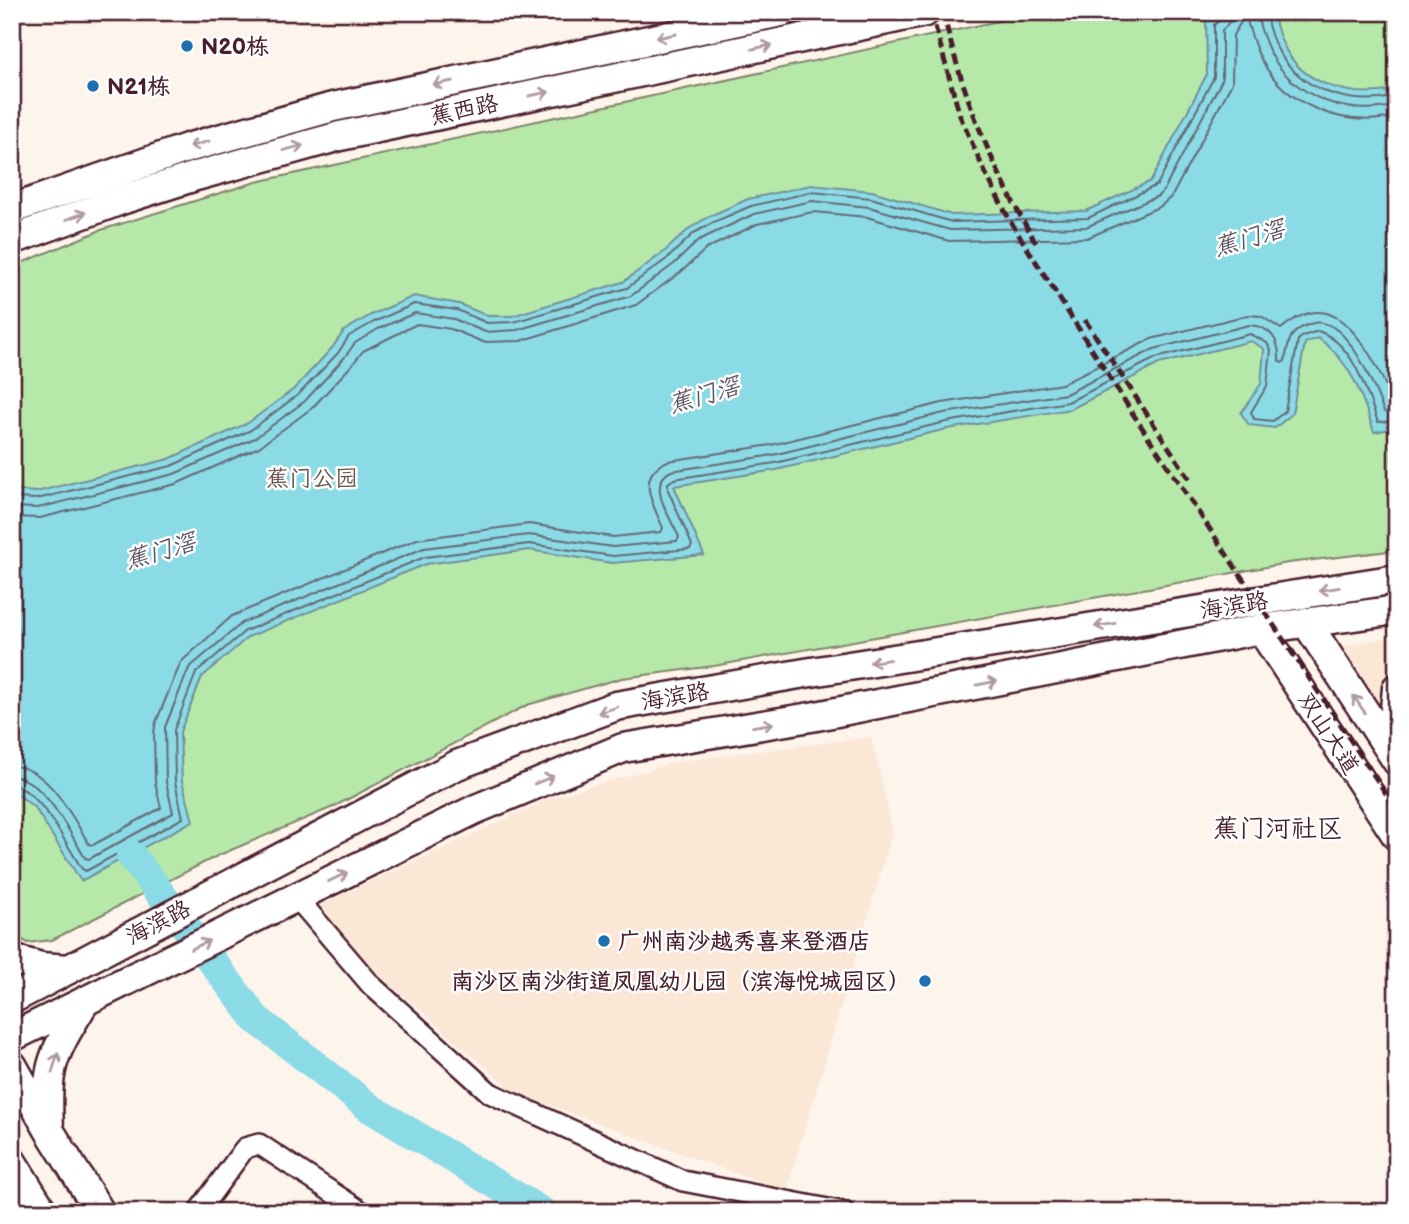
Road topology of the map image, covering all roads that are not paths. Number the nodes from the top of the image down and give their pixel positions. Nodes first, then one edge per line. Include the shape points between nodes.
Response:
1 (780, 12) edge
2 (925, 12) edge
3 (12, 209) edge
4 (12, 240) edge
5 (1397, 579) edge
6 (1397, 610) edge
7 (1306, 622) junction
8 (1261, 629) junction
9 (1397, 688) edge
10 (1397, 749) edge
11 (1397, 761) edge
12 (1397, 836) edge
13 (296, 897) junction
14 (12, 958) edge
15 (69, 969) junction
16 (12, 999) edge
17 (85, 1002) junction
18 (12, 1037) edge
19 (12, 1065) edge
20 (49, 1130) junction
21 (12, 1162) edge
22 (43, 1212) edge
23 (100, 1212) edge
24 (198, 1212) edge
25 (362, 1212) edge
26 (844, 1212) edge

1 -> 3 street, 蕉西路 via 333,107 187,148
4 -> 2 street, 蕉西路 via 195,176 340,135
5 -> 15 street, 海滨路 via 615,706 457,765
6 - 7 street, 海滨路
7 - 8 street, 海滨路
11 -> 7 street, 双山大道
8 - 12 street, 双山大道
13 -> 8 street, 海滨路 via 476,808 623,748 811,717
9 - 10 street
17 -> 13 street, 海滨路
13 - 26 street via 370,985 490,1093 682,1181
14 - 15 street
15 - 16 street, 海滨路
17 - 18 street, 海滨路
20 -> 17 street via 52,1066
19 - 20 street
20 - 23 street
21 - 22 street
24 - 25 street via 244,1148 259,1144

